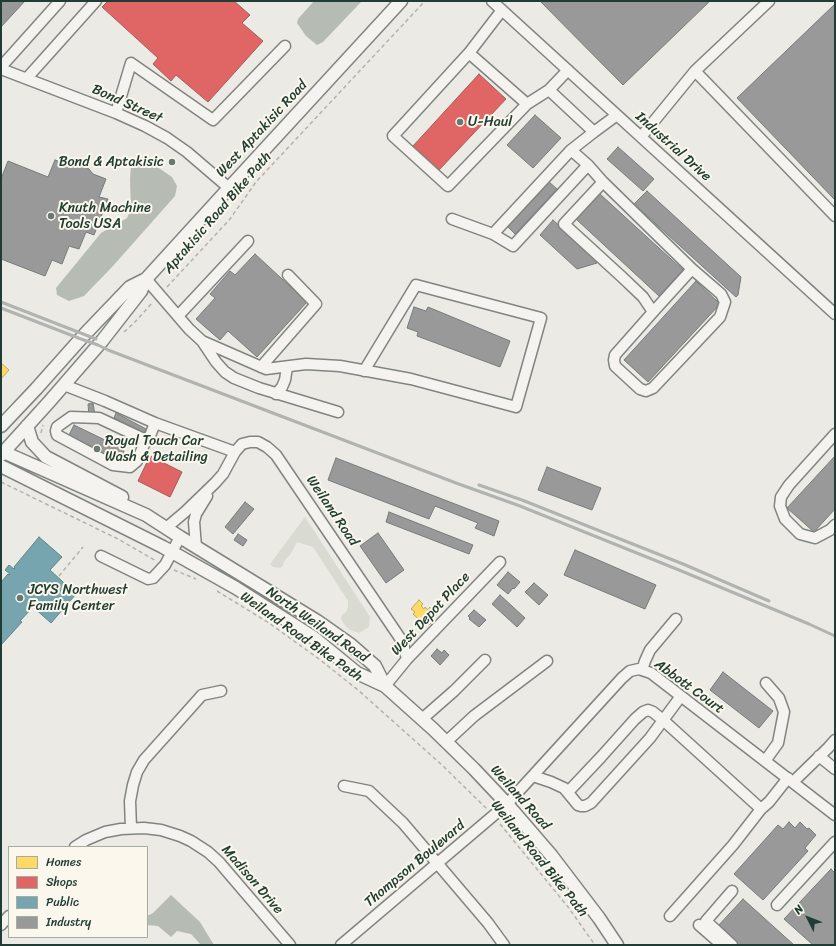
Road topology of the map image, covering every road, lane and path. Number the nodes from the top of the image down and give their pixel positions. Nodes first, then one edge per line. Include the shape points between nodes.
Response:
1 (60, 1) edge
2 (96, 1) edge
3 (401, 1) edge
4 (425, 1) edge
5 (492, 1) edge
6 (769, 1) edge
7 (502, 10) junction
8 (285, 46) dead end
9 (469, 53) junction
10 (1, 68) edge
11 (568, 70) junction
12 (695, 71) junction
13 (27, 78) junction
14 (549, 90) junction
15 (527, 104) junction
16 (116, 113) junction
17 (617, 115) junction
18 (594, 132) junction
19 (641, 137) junction
20 (571, 150) junction
21 (588, 165) junction
22 (603, 182) junction
23 (229, 188) junction
24 (835, 216) edge
25 (452, 219) dead end
26 (493, 234) junction
27 (248, 241) dead end
28 (692, 269) junction
29 (288, 274) dead end
30 (146, 279) junction
31 (160, 294) junction
32 (653, 312) junction
33 (835, 314) edge
34 (178, 316) junction
35 (123, 333) dead end
36 (202, 341) junction
37 (261, 367) junction
38 (287, 367) junction
39 (364, 370) junction
40 (64, 385) junction
41 (276, 394) junction
42 (105, 401) junction
43 (338, 412) dead end
44 (99, 418) junction
45 (46, 421) dead end
46 (155, 423) junction
47 (1, 426) edge
48 (27, 426) junction
49 (835, 434) edge
50 (42, 437) dead end
51 (146, 440) junction
52 (235, 452) junction
53 (2, 453) edge
54 (1, 466) edge
55 (1, 482) edge
56 (215, 483) junction
57 (835, 526) edge
58 (166, 528) junction
59 (180, 537) junction
60 (196, 546) junction
61 (83, 547) dead end
62 (172, 552) junction
63 (101, 556) dead end
64 (500, 562) dead end
65 (165, 565) junction
66 (59, 576) dead end
67 (201, 581) dead end
68 (213, 588) dead end
69 (676, 619) dead end
70 (407, 659) junction
71 (485, 660) dead end
72 (547, 661) dead end
73 (642, 670) junction
74 (766, 683) dead end
75 (385, 686) junction
76 (222, 691) dead end
77 (681, 696) junction
78 (422, 719) junction
79 (663, 720) junction
80 (835, 740) edge
81 (446, 742) junction
82 (819, 756) junction
83 (765, 761) junction
84 (835, 769) edge
85 (532, 776) junction
86 (790, 780) junction
87 (344, 786) dead end
88 (568, 792) junction
89 (507, 804) junction
90 (761, 809) junction
91 (835, 815) edge
92 (493, 816) junction
93 (131, 828) junction
94 (77, 846) edge
95 (833, 848) edge
96 (437, 863) junction
97 (732, 891) dead end
98 (778, 905) dead end
99 (670, 916) dead end
100 (8, 917) edge
101 (1, 925) edge
102 (699, 925) dead end
103 (290, 945) edge
104 (341, 945) edge
105 (504, 945) edge
106 (595, 945) edge
107 (617, 945) edge
108 (722, 945) edge
109 (732, 945) edge

1 - 10 street
2 - 13 street
3 - 23 main road, West Aptakisic Road
4 - 31 path, Aptakisic Road Bike Path via 256,182 230,219
5 - 7 street, Industrial Drive
6 - 12 street
7 - 9 street
7 - 11 street, Industrial Drive
8 - 16 street via 213,120 131,63
9 - 15 street
9 - 15 street via 393,136 448,186
10 - 13 street, Bond Street
11 - 14 street
11 - 17 street, Industrial Drive
12 - 19 street
12 - 24 street
13 - 16 street, Bond Street
14 - 15 street
14 - 18 street
16 - 23 street, Bond Street via 166,138 187,152
17 - 18 street
17 - 19 street, Industrial Drive
18 - 20 street
19 - 33 street, Industrial Drive
20 - 21 street
20 - 26 street
21 - 22 street
21 - 26 street via 513,246
22 - 28 street
22 - 32 street via 564,224 632,287
23 - 30 main road, West Aptakisic Road
25 - 26 street
27 - 34 street
28 - 32 street
28 - 32 street via 721,294 725,302 720,317 653,388 646,391 615,366 614,360 615,355
29 - 37 street via 316,304
30 - 31 street
30 - 40 main road, West Aptakisic Road via 141,291
30 - 47 main road, West Aptakisic Road via 130,287
31 - 34 street
31 - 35 path, Aptakisic Road Bike Path
34 - 36 street
36 - 37 street
36 - 41 street via 225,372
37 - 38 street
38 - 39 street via 306,364
38 - 41 street via 285,380
39 - 39 street via 411,379 516,407 540,318 416,284
40 - 42 street
40 - 48 main road, West Aptakisic Road
41 - 43 street
42 - 44 street
42 - 46 street
44 - 51 street
44 - 51 street via 71,417 57,427 57,436 113,465 130,467 137,461
45 - 50 path
46 - 51 street via 148,441
46 - 52 street
48 - 53 main road, West Aptakisic Road
48 - 58 main road via 32,442 46,457 153,512
49 - 57 street via 788,485 781,497 780,506 785,519 800,534 815,538
52 - 56 street, Weiland Road
52 - 70 street, Weiland Road via 242,444 258,442 276,455 402,641
53 - 58 main road, North Weiland Road via 146,515
54 - 62 main road, North Weiland Road
55 - 65 path
56 - 58 street, Weiland Road
56 - 60 street, Weiland Road via 196,514
58 - 59 main road, North Weiland Road
59 - 60 main road, North Weiland Road
59 - 62 street
60 - 75 main road, North Weiland Road via 318,620 375,666
61 - 66 path
62 - 65 street
62 - 75 main road, North Weiland Road via 236,588 306,633 357,673
63 - 65 street via 148,579 153,578
64 - 70 street, West Depot Place
65 - 67 path
68 - 92 path, Weiland Road Bike Path via 269,623 358,690 442,765
69 - 73 street via 650,650
70 - 75 street, West Depot Place
71 - 78 street
72 - 81 street via 474,716
73 - 77 street, Abbott Court via 651,673
73 - 85 street, Abbott Court via 630,671 622,678
74 - 83 street via 779,698 784,712 778,743
75 - 78 main road, Weiland Road
76 - 93 street via 202,695 144,760 133,785 130,801
77 - 79 street
77 - 83 street, Abbott Court
78 - 81 main road, Weiland Road
79 - 88 street via 648,710 643,712
79 - 88 street via 650,738 591,802 585,806 578,805
79 - 90 street
80 - 82 street
81 - 89 main road, Weiland Road
82 - 84 street
82 - 86 street
83 - 86 street, Abbott Court
85 - 88 street via 551,782
85 - 89 street, Abbott Court
86 - 90 street
86 - 91 street, Abbott Court
87 - 96 street via 369,791 403,823
89 - 92 street, Thompson Boulevard
89 - 107 main road, Weiland Road via 551,855
90 - 99 street
92 - 96 street, Thompson Boulevard
92 - 106 path, Weiland Road Bike Path via 568,907
93 - 94 street, Madison Drive via 106,832
93 - 103 street, Madison Drive via 161,830 191,841 208,852
95 - 98 street
96 - 104 street, Thompson Boulevard
96 - 105 street
97 - 109 street via 706,921
100 - 101 street
102 - 108 street

